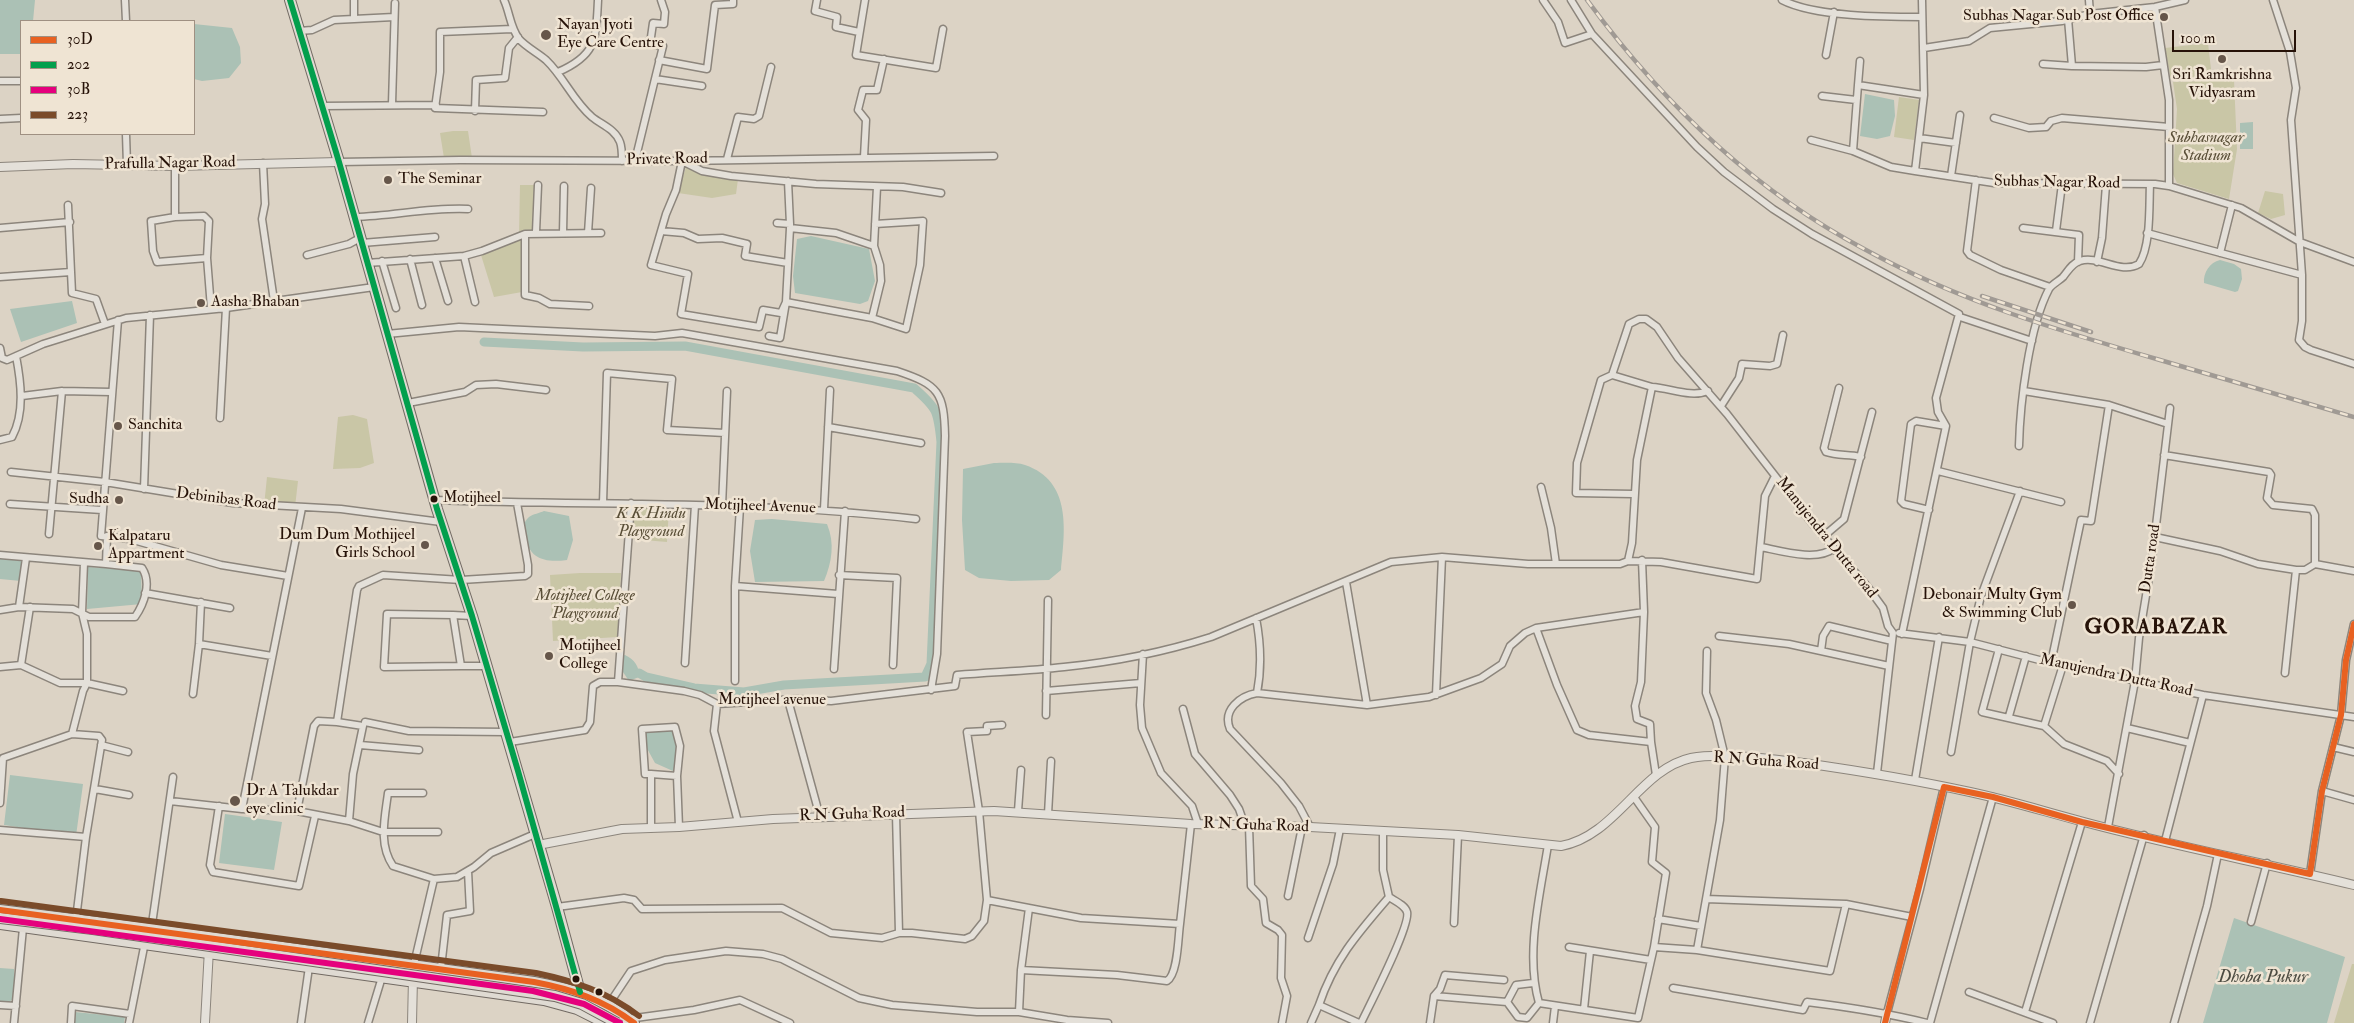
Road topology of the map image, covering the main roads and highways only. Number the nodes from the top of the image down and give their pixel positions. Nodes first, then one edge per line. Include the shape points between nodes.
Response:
1 (290, 0) edge
2 (0, 910) edge
3 (0, 918) edge
4 (0, 924) edge
5 (580, 992) junction
6 (578, 1009) junction
7 (629, 1022) edge
8 (605, 1023) edge
9 (618, 1023) edge

1 - 5 main road via 340,162 441,522 510,742
2 - 5 main road via 414,964
3 - 9 main road, bridge via 555,996 582,1004
4 - 6 main road via 544,1000
5 - 6 main road
5 - 7 main road via 609,1004
6 - 8 main road

